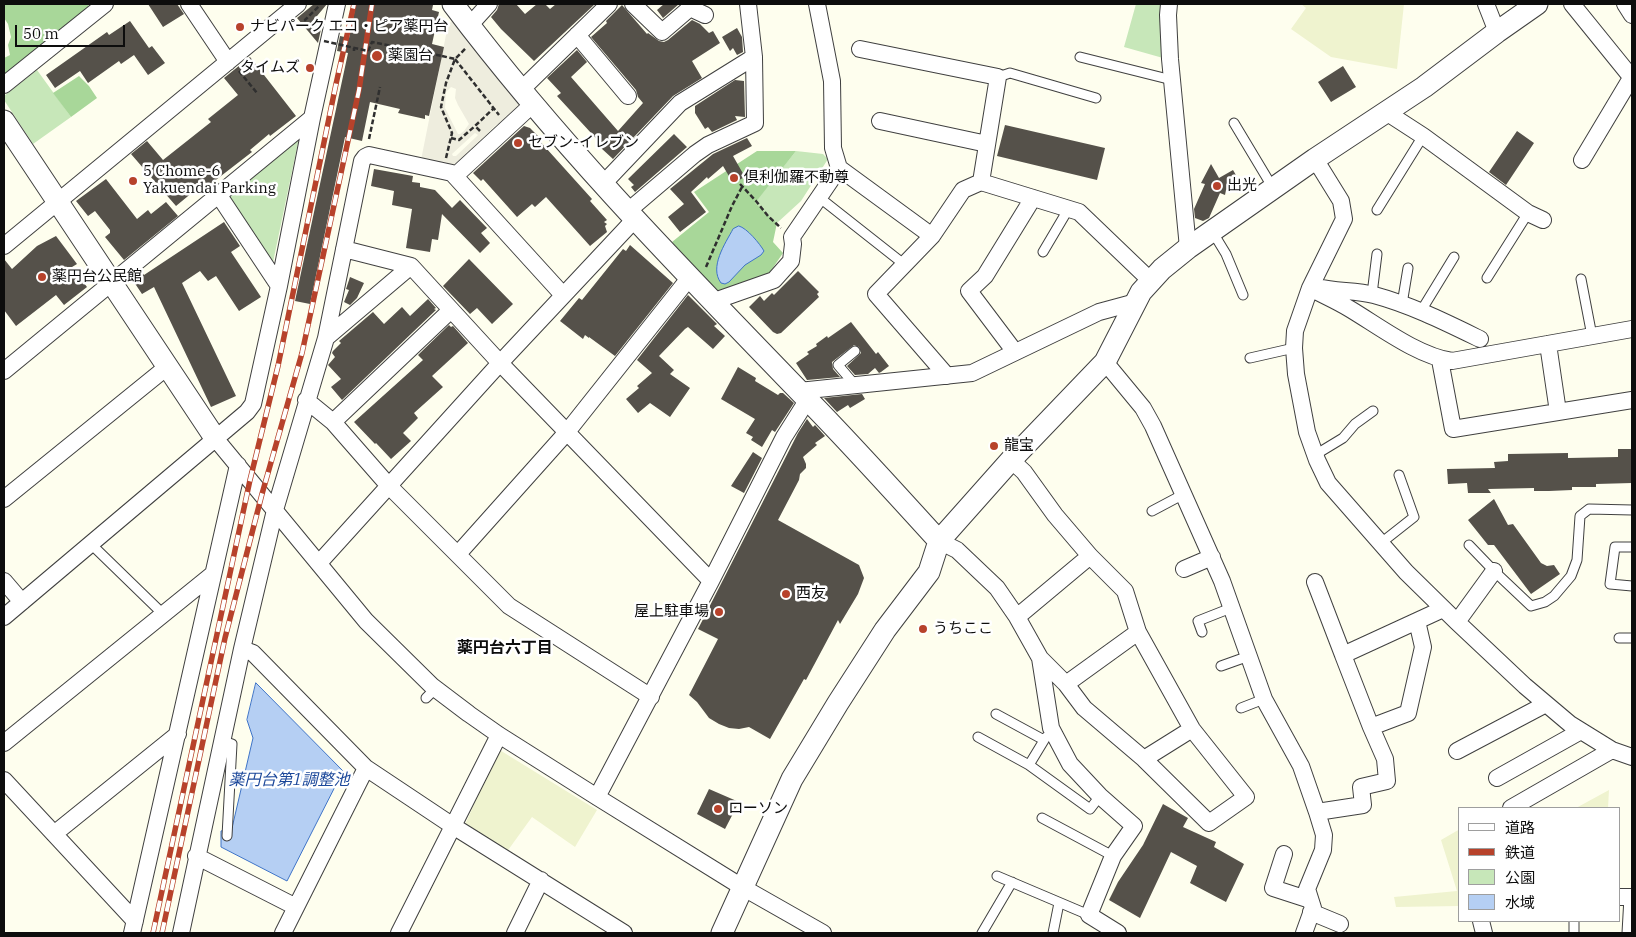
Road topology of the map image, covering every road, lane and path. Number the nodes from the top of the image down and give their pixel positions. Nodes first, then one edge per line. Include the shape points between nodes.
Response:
1 (106, 4) edge
2 (189, 4) edge
3 (298, 4) edge
4 (321, 4) edge
5 (337, 4) edge
6 (454, 4) edge
7 (489, 4) edge
8 (608, 4) edge
9 (633, 4) edge
10 (748, 4) edge
11 (817, 4) edge
12 (1169, 4) edge
13 (1486, 4) edge
14 (1537, 4) edge
15 (1572, 4) edge
16 (1625, 4) edge
17 (704, 15) dead end
18 (1632, 15) edge
19 (470, 25) junction
20 (1497, 32) junction
21 (577, 35) junction
22 (467, 47) dead end
23 (860, 49) dead end
24 (754, 57) junction
25 (1080, 57) dead end
26 (454, 59) junction
27 (229, 61) junction
28 (998, 77) junction
29 (1632, 78) edge
30 (1172, 80) junction
31 (4, 85) edge
32 (380, 87) dead end
33 (257, 92) dead end
34 (628, 96) dead end
35 (527, 97) junction
36 (1096, 98) dead end
37 (494, 108) junction
38 (506, 111) dead end
39 (1386, 112) junction
40 (312, 118) junction
41 (4, 121) edge
42 (880, 121) dead end
43 (1234, 123) dead end
44 (475, 126) junction
45 (483, 134) dead end
46 (1423, 136) junction
47 (451, 138) junction
48 (987, 144) junction
49 (368, 145) dead end
50 (1315, 159) junction
51 (1582, 160) dead end
52 (445, 161) dead end
53 (839, 168) junction
54 (455, 176) junction
55 (981, 182) junction
56 (603, 184) junction
57 (740, 184) dead end
58 (742, 187) junction
59 (1273, 188) junction
60 (218, 194) junction
61 (820, 198) junction
62 (1033, 198) junction
63 (57, 202) junction
64 (1069, 208) junction
65 (1377, 210) dead end
66 (632, 215) junction
67 (1535, 217) joint
68 (1212, 231) junction
69 (932, 236) junction
70 (792, 237) junction
71 (4, 246) edge
72 (1188, 248) junction
73 (344, 249) junction
74 (1043, 252) dead end
75 (1378, 254) dead end
76 (1454, 257) dead end
77 (411, 266) junction
78 (905, 266) junction
79 (1408, 268) dead end
80 (697, 273) junction
81 (1488, 278) dead end
82 (1582, 279) dead end
83 (1151, 281) junction
84 (112, 282) junction
85 (279, 286) junction
86 (1311, 286) junction
87 (1243, 294) dead end
88 (1372, 294) junction
89 (563, 295) junction
90 (1136, 302) junction
91 (714, 304) junction
92 (1402, 304) junction
93 (451, 310) junction
94 (1421, 311) junction
95 (1632, 329) edge
96 (1592, 336) junction
97 (326, 338) junction
98 (1480, 339) dead end
99 (1548, 344) junction
100 (1294, 348) junction
101 (854, 351) dead end
102 (1015, 352) junction
103 (1250, 358) dead end
104 (1440, 360) junction
105 (1106, 362) junction
106 (500, 363) junction
107 (167, 367) junction
108 (4, 371) edge
109 (947, 376) junction
110 (855, 385) junction
111 (804, 395) junction
112 (306, 400) junction
113 (1632, 400) edge
114 (1374, 412) dead end
115 (1558, 412) junction
116 (333, 422) junction
117 (567, 432) junction
118 (215, 438) junction
119 (1315, 455) junction
120 (1011, 460) junction
121 (238, 464) junction
122 (1399, 475) dead end
123 (389, 486) junction
124 (1184, 494) junction
125 (4, 499) edge
126 (275, 510) junction
127 (1632, 510) edge
128 (1152, 511) dead end
129 (939, 541) junction
130 (1381, 543) junction
131 (91, 544) junction
132 (1469, 545) dead end
133 (1632, 547) edge
134 (458, 554) junction
135 (1090, 556) junction
136 (1212, 558) junction
137 (319, 563) junction
138 (1184, 569) dead end
139 (1494, 571) junction
140 (213, 574) junction
141 (4, 581) edge
142 (711, 581) junction
143 (1315, 582) dead end
144 (1632, 586) edge
145 (22, 602) junction
146 (1231, 608) junction
147 (1443, 608) junction
148 (163, 614) junction
149 (1017, 616) junction
150 (4, 617) edge
151 (1417, 621) junction
152 (1457, 622) junction
153 (1138, 632) junction
154 (1202, 632) dead end
155 (1619, 638) dead end
156 (1632, 638) edge
157 (242, 649) junction
158 (1343, 655) junction
159 (1249, 656) junction
160 (1040, 658) junction
161 (1222, 666) dead end
162 (1066, 684) junction
163 (651, 697) junction
164 (1264, 699) junction
165 (1546, 704) junction
166 (1241, 708) dead end
167 (996, 714) dead end
168 (1371, 728) junction
169 (1192, 729) junction
170 (1581, 731) junction
171 (178, 734) junction
172 (1047, 734) junction
173 (499, 735) junction
174 (978, 737) dead end
175 (223, 741) junction
176 (4, 743) edge
177 (1612, 750) junction
178 (1457, 751) dead end
179 (1632, 757) edge
180 (1144, 759) junction
181 (1029, 764) junction
182 (366, 768) junction
183 (1497, 778) dead end
184 (4, 780) edge
185 (1100, 796) junction
186 (597, 797) junction
187 (1513, 807) edge
188 (1317, 812) junction
189 (1042, 818) dead end
190 (453, 826) junction
191 (54, 834) junction
192 (227, 836) dead end
193 (1284, 854) dead end
194 (196, 856) junction
195 (1113, 856) junction
196 (998, 876) dead end
197 (541, 880) junction
198 (1012, 882) junction
199 (742, 887) junction
200 (1627, 897) edge
201 (1059, 903) junction
202 (1311, 906) junction
203 (296, 907) junction
204 (1089, 915) junction
205 (1340, 924) dead end
206 (134, 927) edge
207 (621, 932) edge
208 (1114, 932) edge
209 (181, 933) edge
210 (283, 933) edge
211 (399, 933) edge
212 (515, 933) edge
213 (722, 933) edge
214 (823, 933) edge
215 (982, 933) edge
216 (1053, 933) edge
217 (1304, 933) edge
218 (1627, 933) edge

1 - 31 street
2 - 27 street
3 - 27 street
4 - 26 path, bridge via 306,20 324,41 368,51 372,42
5 - 40 street
6 - 19 street
7 - 19 street
8 - 21 street
9 - 17 street via 662,32 690,8
10 - 24 street
11 - 53 street via 832,81 833,148
12 - 30 street
13 - 20 street
14 - 20 street
15 - 29 street
16 - 18 street
19 - 35 street
20 - 39 street
21 - 34 street
21 - 35 street
22 - 26 path
23 - 28 street
24 - 56 street via 680,104
24 - 66 street via 755,123 695,154
25 - 30 lane
26 - 37 path
26 - 47 path via 441,107
27 - 33 path
27 - 63 street
28 - 36 lane via 1010,73
28 - 48 street
29 - 51 street
30 - 72 street
32 - 49 path
35 - 54 street
35 - 56 street
37 - 38 path via 500,116
37 - 44 path
39 - 46 street
39 - 50 street
40 - 60 street
40 - 85 street
41 - 63 street
42 - 48 street
43 - 59 lane
44 - 45 path
44 - 47 path via 460,140
46 - 65 lane
46 - 67 street
47 - 52 path
48 - 55 street
50 - 59 street
50 - 86 street via 1342,201 1344,219
53 - 61 street
53 - 69 street
54 - 73 street via 452,172 369,155 364,157
54 - 89 street
55 - 62 street
55 - 69 street via 963,190
56 - 66 street
57 - 58 path
58 - 70 path
58 - 80 path
59 - 68 street
60 - 84 street
60 - 85 street
61 - 70 street
61 - 78 lane
62 - 64 street
62 - 102 street via 985,276 969,291
63 - 71 street
63 - 84 street
64 - 74 lane
64 - 83 street via 1079,212
66 - 80 street
66 - 89 street
67 - 81 lane
68 - 72 street
68 - 87 lane
69 - 78 street
70 - 91 street via 791,261 774,280
72 - 83 street
73 - 77 street
73 - 97 street
75 - 88 lane
76 - 94 lane
77 - 93 street
77 - 97 street
78 - 109 street via 876,294
79 - 92 lane
80 - 91 street
80 - 117 street
82 - 96 lane
83 - 90 street
84 - 107 street
84 - 108 street
85 - 118 street via 253,404 248,412
86 - 88 street
86 - 100 street via 1295,331
86 - 104 street
88 - 92 street
89 - 106 street
90 - 102 street via 1099,312
90 - 105 street
91 - 111 street
92 - 94 street
93 - 106 street
93 - 116 street
94 - 98 street
95 - 96 street
96 - 99 street
97 - 112 street
99 - 104 street via 1452,361
99 - 115 street
100 - 103 lane
100 - 119 street via 1300,404
101 - 110 lane via 838,365
102 - 109 street via 972,373
104 - 115 street via 1453,429
105 - 120 street
105 - 124 street via 1146,414
106 - 117 street
106 - 123 street
107 - 118 street
107 - 125 street
109 - 110 street
110 - 111 street
111 - 129 street
111 - 142 street
112 - 116 street
112 - 126 street
113 - 115 street
114 - 119 lane via 1355,424 1343,438
116 - 123 street
117 - 134 street
117 - 142 street
118 - 121 street
118 - 131 street
119 - 130 street via 1328,483
120 - 129 street
120 - 135 street
121 - 126 street
121 - 140 street
122 - 130 lane via 1414,517
123 - 134 street
123 - 137 street
124 - 128 lane
124 - 136 street
126 - 137 street
126 - 157 street
127 - 139 lane via 1589,509 1580,516 1577,560 1570,576 1545,602 1532,606
129 - 149 street via 957,550 996,588
129 - 199 street via 929,572 885,630 792,779
130 - 147 street
131 - 145 street
131 - 148 lane
132 - 139 lane
133 - 144 lane via 1615,547 1610,584
134 - 163 street via 509,606
135 - 149 street
135 - 153 street via 1125,591
136 - 138 street
136 - 146 street
137 - 173 street via 431,693 470,714
139 - 152 street
140 - 148 street
140 - 171 street
141 - 145 street
142 - 163 street
143 - 158 street
145 - 150 street
146 - 154 lane via 1198,621
146 - 159 street
147 - 151 street
147 - 152 street
148 - 176 street
149 - 160 street
151 - 158 street
151 - 168 street via 1423,646 1408,713
152 - 165 street
153 - 162 street
153 - 169 street
155 - 156 lane
157 - 175 street
157 - 182 street via 253,653
158 - 168 street
159 - 161 lane
159 - 164 street
160 - 162 street
160 - 172 street
162 - 180 street via 1084,708
163 - 186 street
164 - 166 lane
164 - 188 street via 1301,766
165 - 170 street
165 - 178 street
167 - 172 lane
168 - 188 street via 1385,759 1387,781 1361,787 1363,805
169 - 180 street
169 - 180 street via 1246,797 1208,823
170 - 177 street
170 - 183 street
171 - 191 street
171 - 206 street
172 - 181 lane
172 - 185 street
173 - 186 street
173 - 190 street via 482,757
174 - 181 lane
175 - 192 lane via 232,744
175 - 194 street
177 - 179 street
177 - 187 street
181 - 185 lane via 1090,809
182 - 190 street
182 - 203 street
184 - 191 street
185 - 195 street via 1134,826
186 - 199 street
188 - 202 street via 1324,835 1323,850 1307,889
189 - 195 lane
190 - 197 street
190 - 211 street
191 - 206 street
193 - 202 street via 1274,888
194 - 203 street
194 - 209 street
195 - 204 street
196 - 198 lane
197 - 207 street
197 - 212 street
198 - 201 lane
198 - 215 lane
199 - 213 street
199 - 214 street
200 - 218 lane
201 - 204 lane
201 - 216 lane
202 - 205 street
202 - 217 street
203 - 210 street
204 - 208 street

